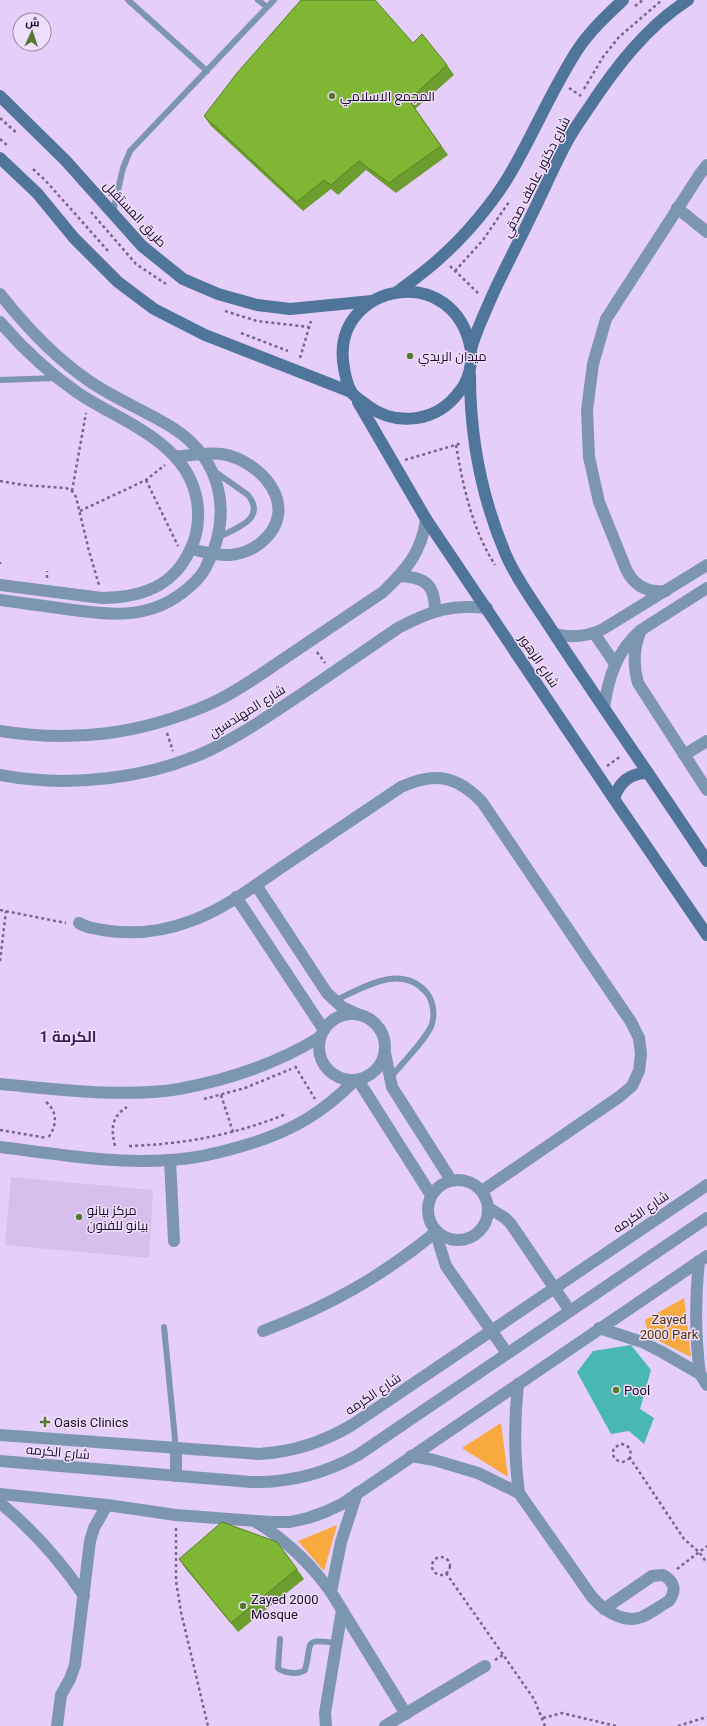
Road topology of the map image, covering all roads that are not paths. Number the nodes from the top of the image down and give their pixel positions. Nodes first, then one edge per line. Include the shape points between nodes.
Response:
1 (128, 0) edge
2 (258, 0) edge
3 (274, 0) edge
4 (623, 0) edge
5 (688, 0) edge
6 (267, 7) junction
7 (206, 71) junction
8 (0, 96) edge
9 (0, 158) edge
10 (707, 165) edge
11 (677, 208) junction
12 (113, 212) junction
13 (707, 232) edge
14 (397, 292) junction
15 (0, 294) edge
16 (372, 301) junction
17 (0, 322) edge
18 (471, 350) junction
19 (470, 372) junction
20 (58, 378) junction
21 (0, 380) edge
22 (353, 394) junction
23 (201, 454) junction
24 (176, 457) junction
25 (210, 468) junction
26 (426, 519) junction
27 (219, 537) junction
28 (191, 549) junction
29 (213, 554) junction
30 (707, 565) edge
31 (399, 576) junction
32 (0, 585) edge
33 (707, 588) edge
34 (39, 590) junction
35 (661, 594) junction
36 (0, 600) edge
37 (38, 605) junction
38 (487, 608) junction
39 (435, 611) junction
40 (668, 612) junction
41 (641, 630) junction
42 (594, 633) junction
43 (555, 634) junction
44 (615, 664) junction
45 (604, 708) junction
46 (0, 731) edge
47 (707, 741) edge
48 (684, 755) junction
49 (648, 773) junction
50 (0, 775) edge
51 (707, 790) edge
52 (614, 799) junction
53 (707, 861) edge
54 (256, 885) junction
55 (236, 897) junction
56 (82, 925) road end
57 (707, 935) edge
58 (334, 1001) junction
59 (362, 1016) junction
60 (322, 1033) junction
61 (385, 1049) junction
62 (390, 1078) junction
63 (356, 1080) junction
64 (0, 1084) edge
65 (0, 1147) edge
66 (170, 1160) junction
67 (451, 1180) junction
68 (707, 1185) edge
69 (482, 1191) junction
70 (431, 1195) junction
71 (489, 1208) junction
72 (707, 1218) edge
73 (437, 1233) junction
74 (174, 1241) dead end
75 (703, 1258) edge
76 (554, 1288) junction
77 (570, 1311) junction
78 (164, 1327) dead end
79 (600, 1328) junction
80 (492, 1330) junction
81 (263, 1331) dead end
82 (508, 1353) junction
83 (700, 1374) junction
84 (518, 1384) junction
85 (707, 1385) edge
86 (0, 1435) edge
87 (176, 1449) junction
88 (411, 1456) junction
89 (0, 1461) edge
90 (176, 1476) junction
91 (357, 1493) junction
92 (519, 1493) junction
93 (0, 1494) edge
94 (0, 1503) edge
95 (108, 1505) junction
96 (253, 1520) junction
97 (331, 1592) junction
98 (84, 1596) junction
99 (604, 1609) junction
100 (342, 1610) junction
101 (280, 1639) dead end
102 (336, 1643) junction
103 (485, 1666) dead end
104 (406, 1714) junction
105 (57, 1726) edge
106 (326, 1726) edge
107 (385, 1726) edge

1 - 7 lane
2 - 6 lane
3 - 6 lane
4 - 14 main road, شارع دكتور عاطف صدقي via 579,48 558,82 510,176 469,228 441,258
5 - 18 main road, شارع دكتور عاطف صدقي via 642,38 614,69 568,139 489,303
6 - 7 lane
7 - 12 lane via 130,151 121,174
8 - 12 main road, طريق المستقبل
9 - 22 main road via 37,193 74,238 118,282 154,309 204,335
10 - 11 street
11 - 13 street
11 - 35 street via 606,319 593,364 587,410 590,457 599,502 630,578 646,590
12 - 16 main road, طريق المستقبل via 142,246 183,279 218,294 258,305 290,309
14 - 16 main road
14 - 18 main road via 424,294 437,298 457,315 464,325
15 - 23 street via 36,337 62,360 118,399 173,428
16 - 22 main road via 353,321 343,347 343,361
17 - 20 street via 34,358
18 - 19 main road
19 - 22 main road via 460,392 451,402 426,417 411,419 383,415
19 - 43 main road, شارع الزهور via 474,439 491,514 506,556
20 - 21 lane
20 - 24 street via 150,436
22 - 26 main road, شارع الزهور
23 - 24 street
23 - 25 street
23 - 29 street via 222,454 249,464 270,484 277,496 280,510 276,524 257,546 244,553
24 - 28 street via 188,473 196,491 197,530
25 - 27 street via 220,502
25 - 27 lane via 248,495 254,507 250,520
26 - 31 street, شارع المهندسين via 424,536 414,557
26 - 38 main road, شارع الزهور
27 - 29 street
28 - 29 street
28 - 34 street via 167,580 145,592 120,598 102,598
29 - 37 street via 203,572 189,587 173,600 154,609 134,614 113,614
30 - 35 street
31 - 39 street via 415,577 428,584 435,596
31 - 46 street, شارع المهندسين via 383,592 251,681 211,703 163,722 124,732 78,737 31,736
32 - 34 street
33 - 40 street
34 - 37 street
35 - 40 street
35 - 42 street
36 - 37 street
38 - 39 street, شارع المهندسين via 468,606
38 - 52 main road, شارع الزهور
39 - 50 street, شارع المهندسين via 398,628 252,728 210,750 176,763 119,777 71,782 24,780
40 - 41 street
41 - 44 street via 623,649
41 - 48 street via 634,653 638,683
42 - 43 street via 574,637
42 - 44 street
43 - 45 main road, شارع الزهور
44 - 45 street via 609,679
45 - 49 main road, شارع الزهور
47 - 48 street
48 - 51 street
49 - 52 main road via 632,775 626,779 616,791
49 - 53 main road, شارع الزهور
52 - 57 main road, شارع الزهور
54 - 55 street
54 - 58 street
54 - 69 street via 401,787 417,780 435,777 453,781 469,789 482,802 631,1022 639,1038 641,1054 632,1086
55 - 56 street via 197,918 142,933 116,932
55 - 60 street
58 - 59 street
58 - 62 lane via 391,978 406,978 419,984 429,995 433,1009 432,1024
59 - 60 street via 340,1016
59 - 61 street via 379,1029 384,1038
60 - 63 street via 318,1047 320,1058 326,1068 344,1080
60 - 64 street via 290,1054 251,1069 178,1089 102,1091
61 - 62 street
61 - 63 street via 381,1063 371,1074
62 - 67 street via 392,1087
63 - 66 street via 323,1109 295,1127 269,1138 203,1156
63 - 70 street
65 - 66 street via 101,1160
66 - 74 street
67 - 69 street via 463,1180
67 - 70 street
68 - 76 street, شارع الكرمه
69 - 71 street
70 - 73 street via 427,1208 429,1221
71 - 73 street via 482,1230 472,1238 461,1241 449,1240
71 - 76 street via 511,1224
72 - 77 street, شارع الكرمه
73 - 80 street via 446,1266
73 - 81 street via 367,1283 316,1310
75 - 79 street
75 - 83 street via 695,1306
76 - 77 street
76 - 80 street, شارع الكرمه
77 - 82 street, شارع الكرمه
78 - 87 lane
79 - 83 street via 642,1342
79 - 84 street
80 - 82 street
80 - 87 street, شارع الكرمه via 352,1425 317,1444 278,1453 259,1454
82 - 90 street, شارع الكرمه via 358,1455 329,1469 298,1478 267,1482
83 - 85 street
84 - 88 street
84 - 92 street via 514,1427
86 - 87 street, شارع الكرمه
87 - 90 street
88 - 91 street
88 - 92 street via 470,1470
89 - 90 street, شارع الكرمه
91 - 96 street via 331,1509 308,1518 290,1522
91 - 97 street via 341,1542
92 - 99 street via 592,1597
93 - 95 street
94 - 98 street via 51,1550
95 - 96 street via 176,1515
95 - 98 street via 90,1540
96 - 97 street via 278,1536 296,1552
97 - 100 street
98 - 105 street via 76,1665 61,1695
99 - 99 street via 652,1576 668,1577 674,1586 669,1601 641,1617 621,1617
100 - 102 street
100 - 104 street
101 - 102 lane via 278,1668 299,1673 305,1670 312,1642 317,1640
102 - 106 street via 325,1713
103 - 104 street
104 - 107 street

